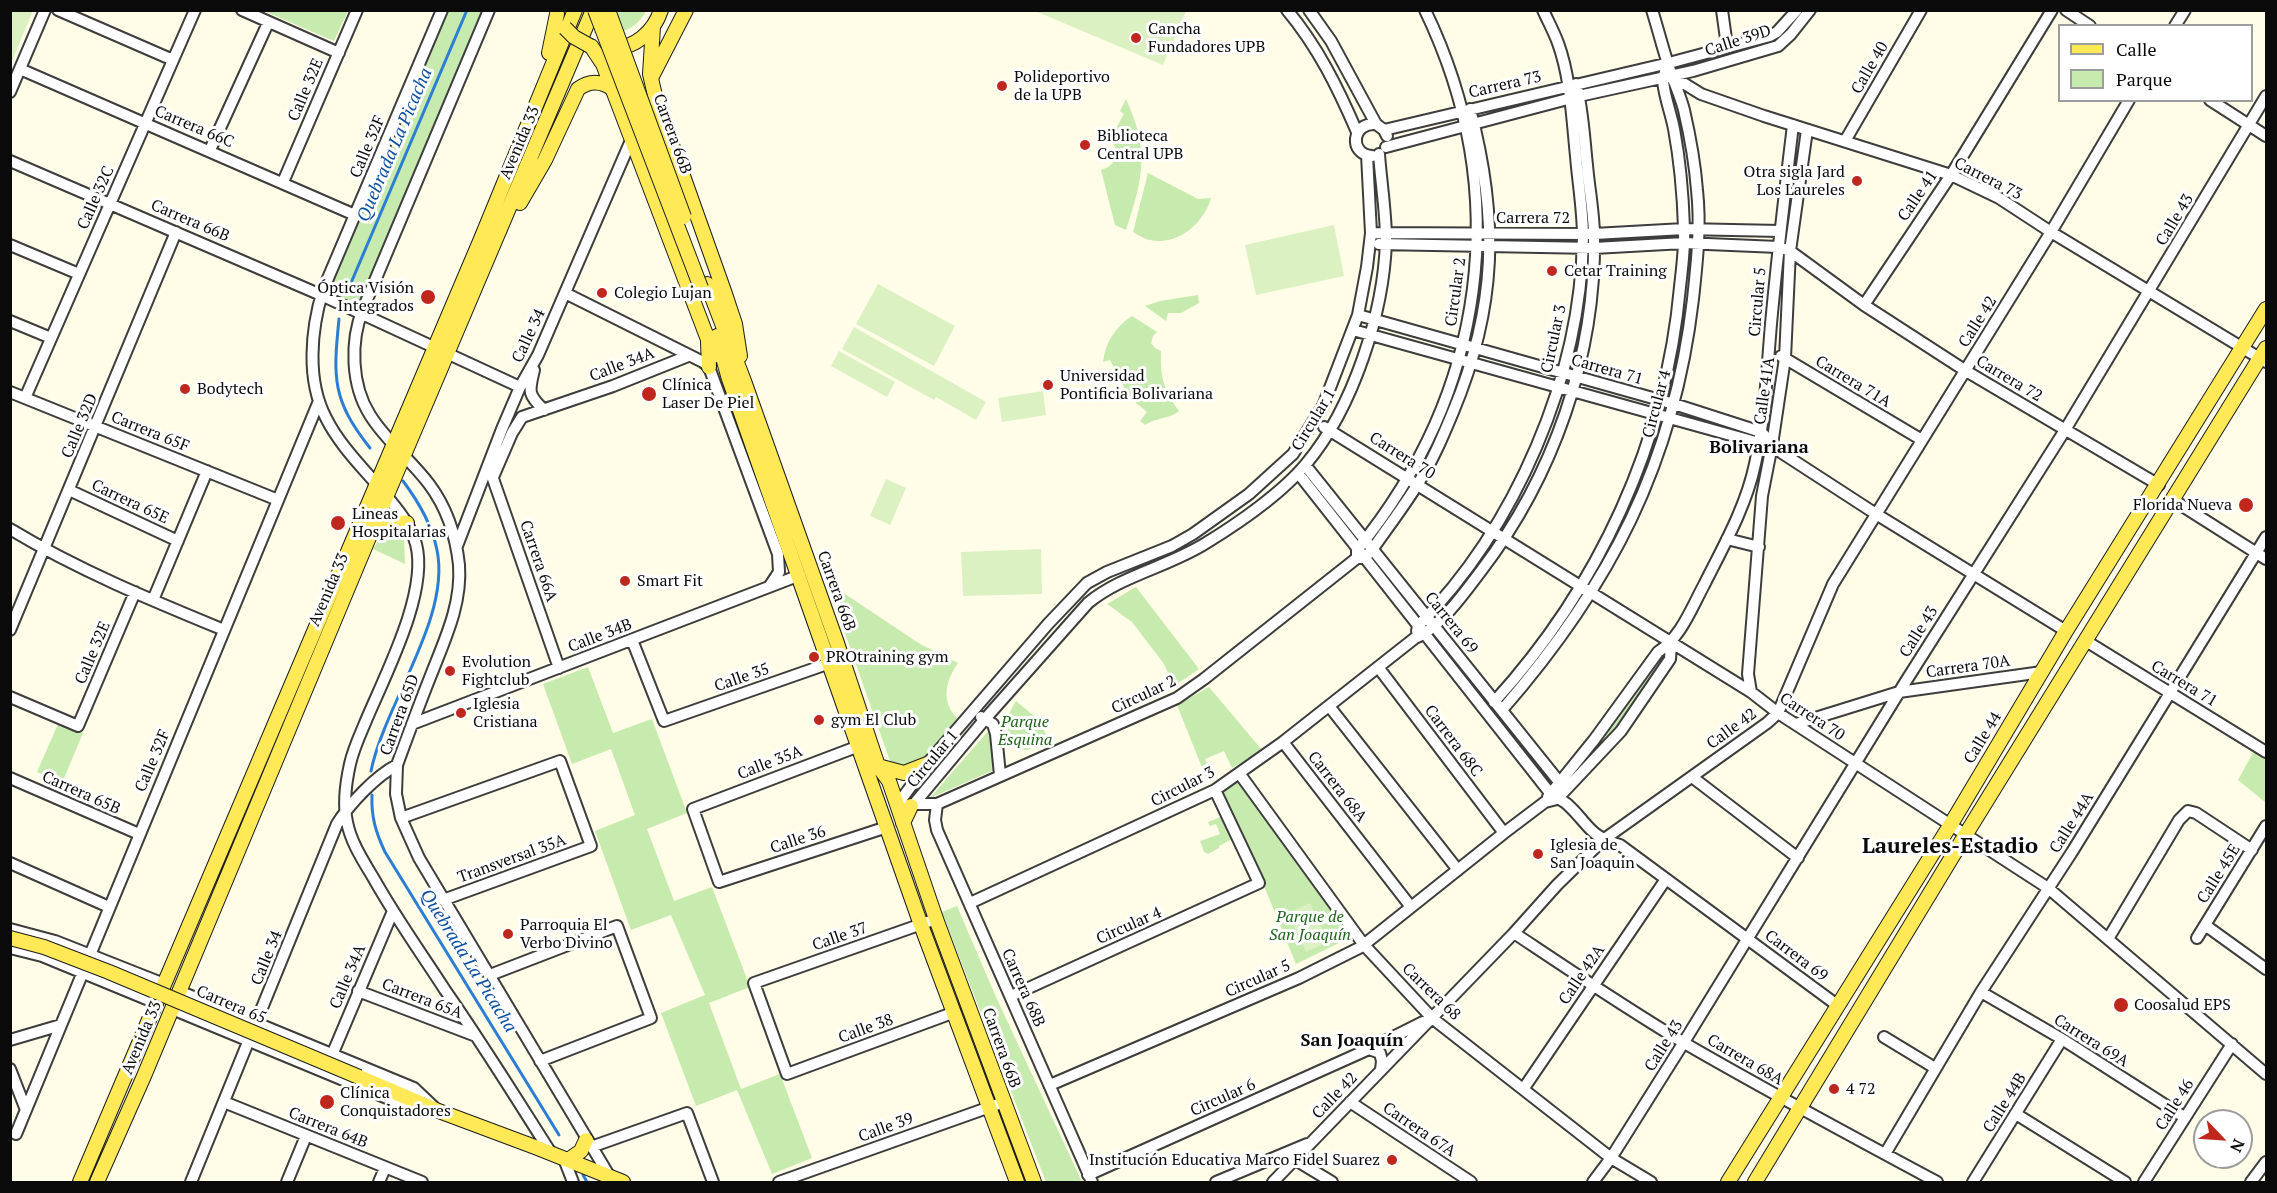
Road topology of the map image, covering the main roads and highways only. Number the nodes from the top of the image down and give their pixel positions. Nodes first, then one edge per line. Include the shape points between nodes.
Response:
1 (575, 10) edge
2 (594, 10) edge
3 (608, 10) edge
4 (662, 10) edge
5 (686, 10) edge
6 (557, 12) edge
7 (653, 27) junction
8 (590, 46) junction
9 (651, 78) junction
10 (613, 89) junction
11 (656, 100) junction
12 (624, 118) junction
13 (678, 161) junction
14 (644, 170) junction
15 (481, 239) junction
16 (496, 243) junction
17 (704, 286) junction
18 (2266, 309) edge
19 (707, 337) junction
20 (2264, 356) edge
21 (709, 367) road end
22 (729, 379) junction
23 (744, 381) junction
24 (407, 523) road end
25 (370, 535) junction
26 (773, 539) road end
27 (791, 551) junction
28 (927, 764) road end
29 (878, 766) junction
30 (874, 790) junction
31 (908, 805) junction
32 (887, 827) junction
33 (10, 938) edge
34 (589, 1144) road end
35 (566, 1159) junction
36 (616, 1181) edge
37 (80, 1182) edge
38 (97, 1182) edge
39 (1017, 1182) edge
40 (1034, 1182) edge
41 (1728, 1182) edge
42 (1755, 1182) edge

1 - 15 main road, Avenida 33
2 - 16 main road, Avenida 33
2 - 17 main road, Carrera 66B, bridge
3 - 17 main road, Carrera 66B, bridge
4 - 7 main road
5 - 9 main road
6 - 8 main road, bridge via 565,28
6 - 15 main road via 552,44 500,169
7 - 8 main road via 625,47
7 - 9 main road
8 - 10 main road
9 - 11 main road
10 - 12 main road
10 - 16 main road via 595,82 578,89 545,160
11 - 12 main road via 645,115
11 - 13 main road
12 - 14 main road
13 - 14 main road via 663,155 651,160
13 - 23 main road via 735,324
14 - 19 main road
15 - 37 main road, Avenida 33
16 - 25 main road, Avenida 33
17 - 22 main road, Carrera 66B
17 - 23 main road, Carrera 66B
18 - 41 main road, Calle 44
19 - 21 main road
19 - 22 main road
20 - 42 main road
22 - 27 main road, Carrera 66B
23 - 29 main road, Carrera 66B
24 - 25 main road via 383,525
25 - 38 main road, Avenida 33
26 - 27 main road
27 - 30 main road, Carrera 66B
28 - 29 main road via 904,773
29 - 31 main road, Carrera 66B
30 - 31 main road
30 - 32 main road, Carrera 66B
31 - 32 main road
31 - 40 main road, Carrera 66B via 903,823
32 - 39 main road, Carrera 66B
33 - 35 main road, Carrera 65, bridge via 109,972 436,1110
34 - 35 main road
35 - 36 main road, Carrera 65

